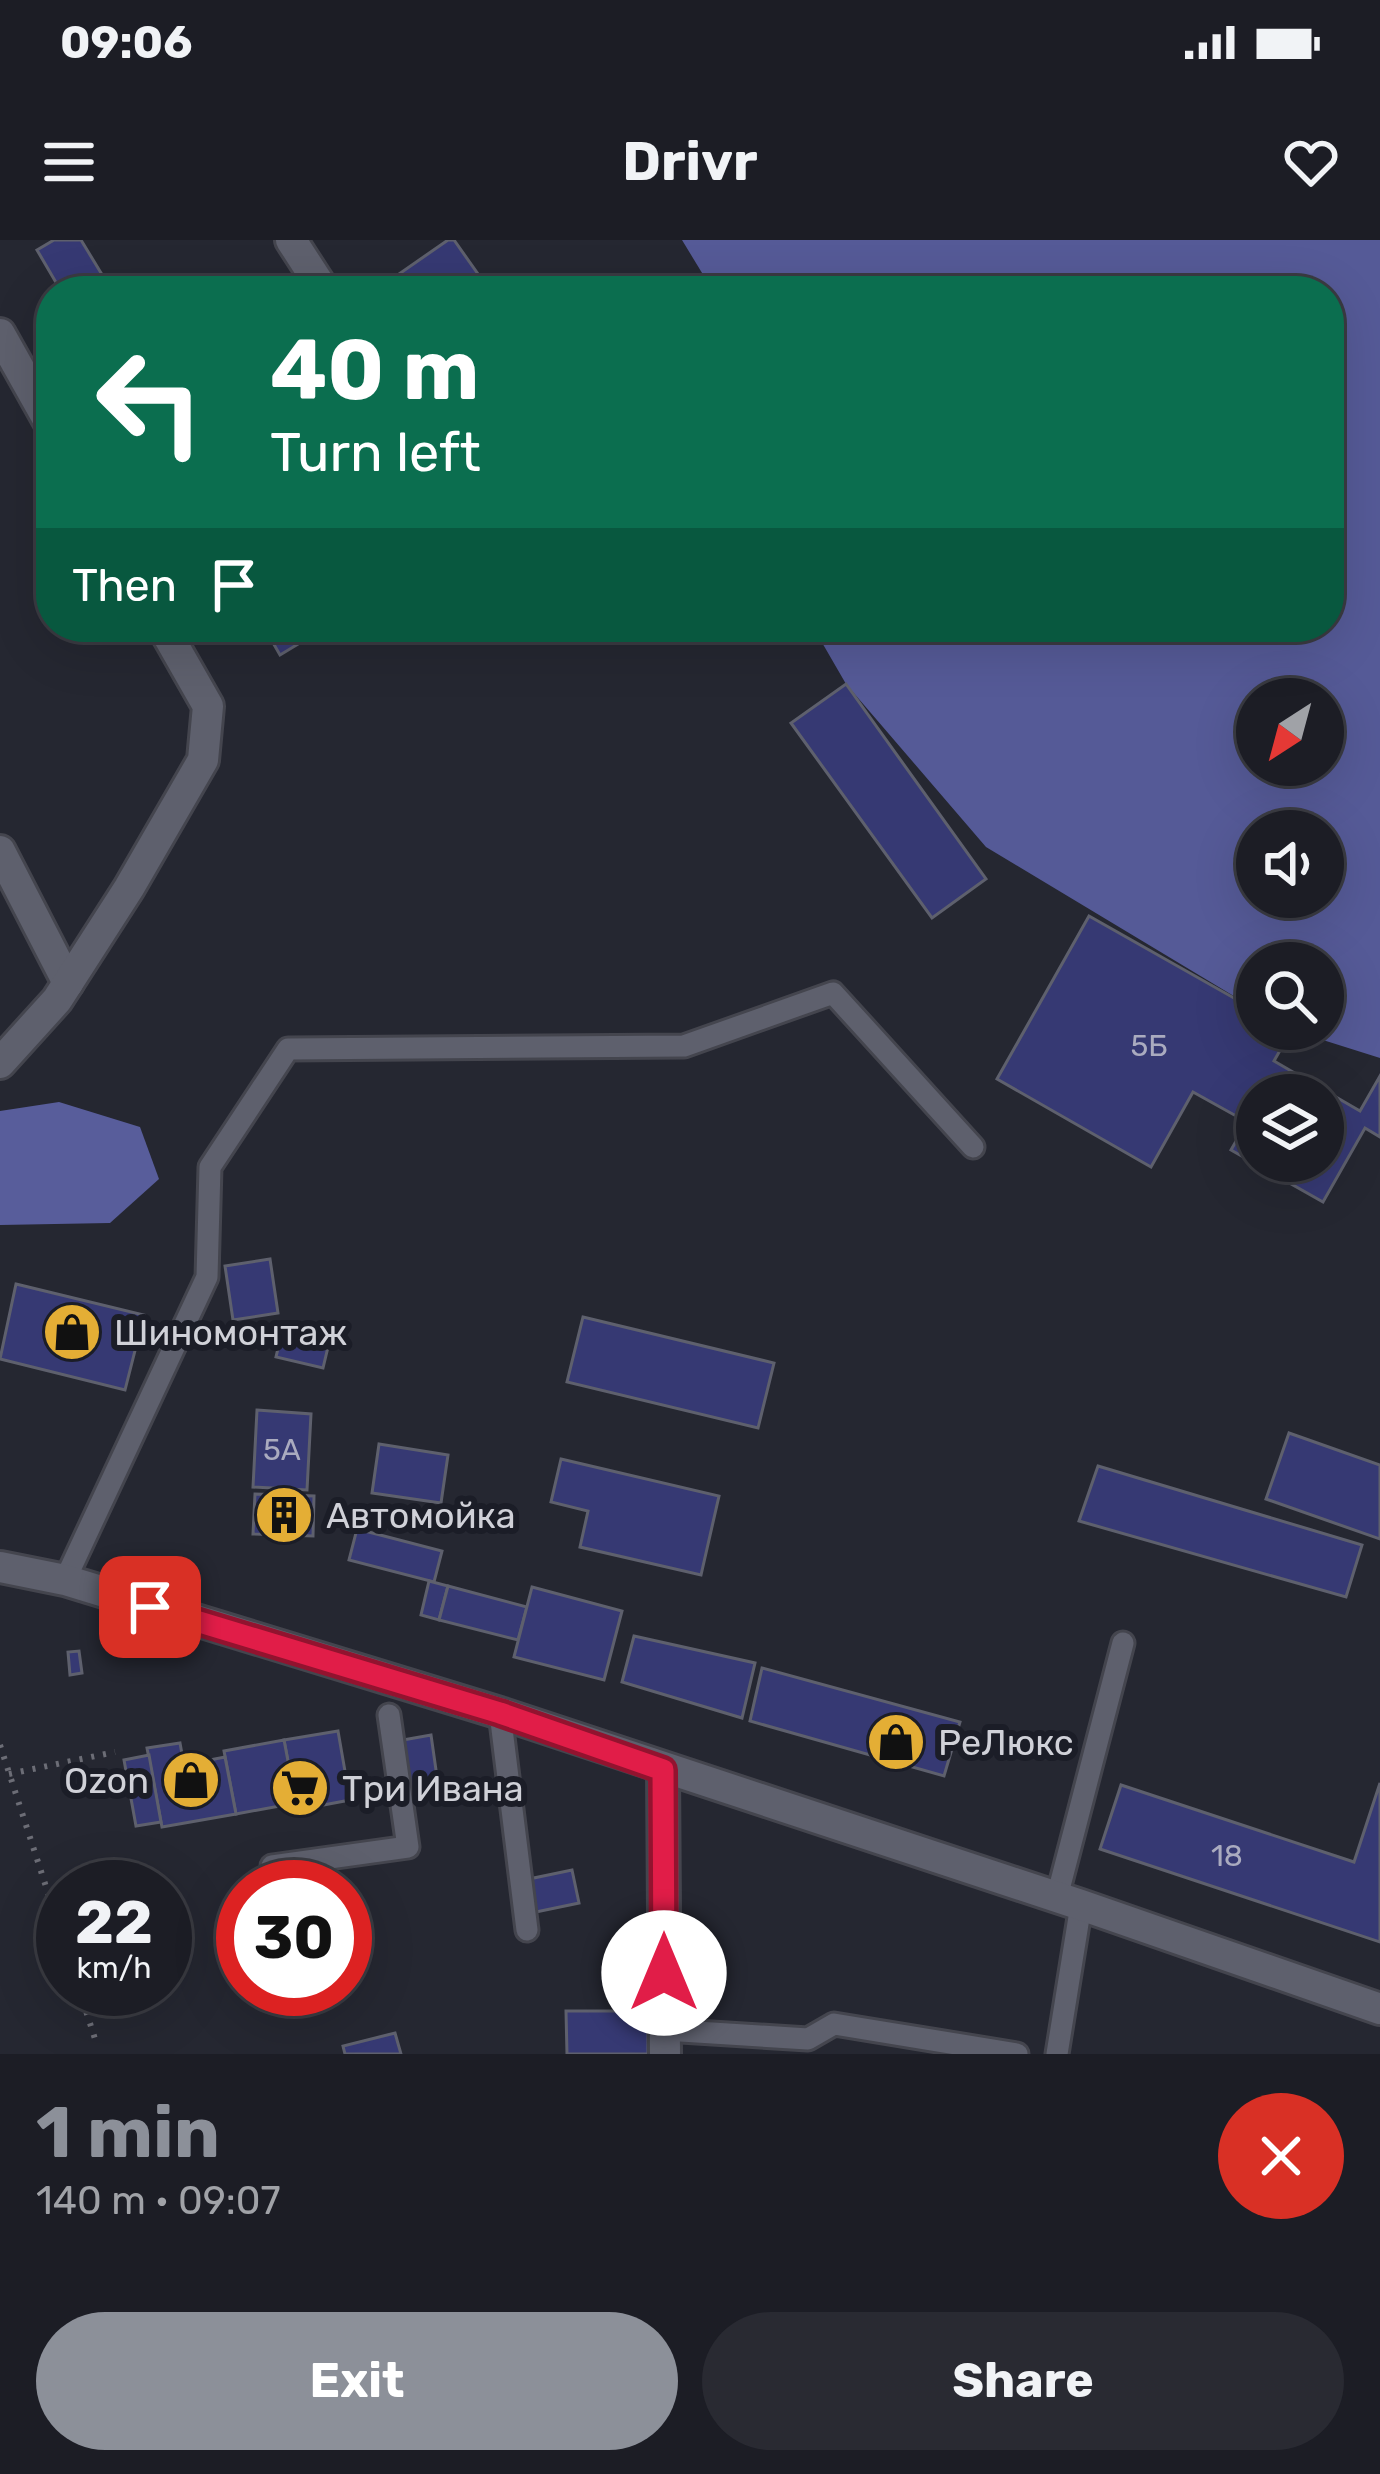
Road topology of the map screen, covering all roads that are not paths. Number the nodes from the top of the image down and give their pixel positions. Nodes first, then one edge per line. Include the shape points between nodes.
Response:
1 (291, 240) edge
2 (314, 276) edge
3 (0, 334) edge
4 (36, 398) edge
5 (172, 642) edge
6 (0, 851) edge
7 (68, 983) junction
8 (0, 1063) edge
9 (974, 1147) dead end
10 (0, 1567) edge
11 (65, 1580) junction
12 (1124, 1643) dead end
13 (500, 1713) junction
14 (389, 1715) dead end
15 (663, 1770) junction
16 (310, 1860) edge
17 (1069, 1901) junction
18 (527, 1930) dead end
19 (1380, 2008) edge
20 (665, 2042) edge
21 (1017, 2054) edge
22 (1058, 2054) edge

1 - 2 street
3 - 4 street
5 - 7 street via 208,706 203,760
6 - 7 street
7 - 8 street
9 - 11 lane via 833,993 684,1046 288,1049 210,1167 207,1277
10 - 11 street
11 - 13 street
12 - 17 lane
13 - 15 street
13 - 18 lane
14 - 16 lane via 408,1847
15 - 17 street
15 - 20 street
17 - 19 street
17 - 22 lane
20 - 21 lane via 808,2039 835,2024

